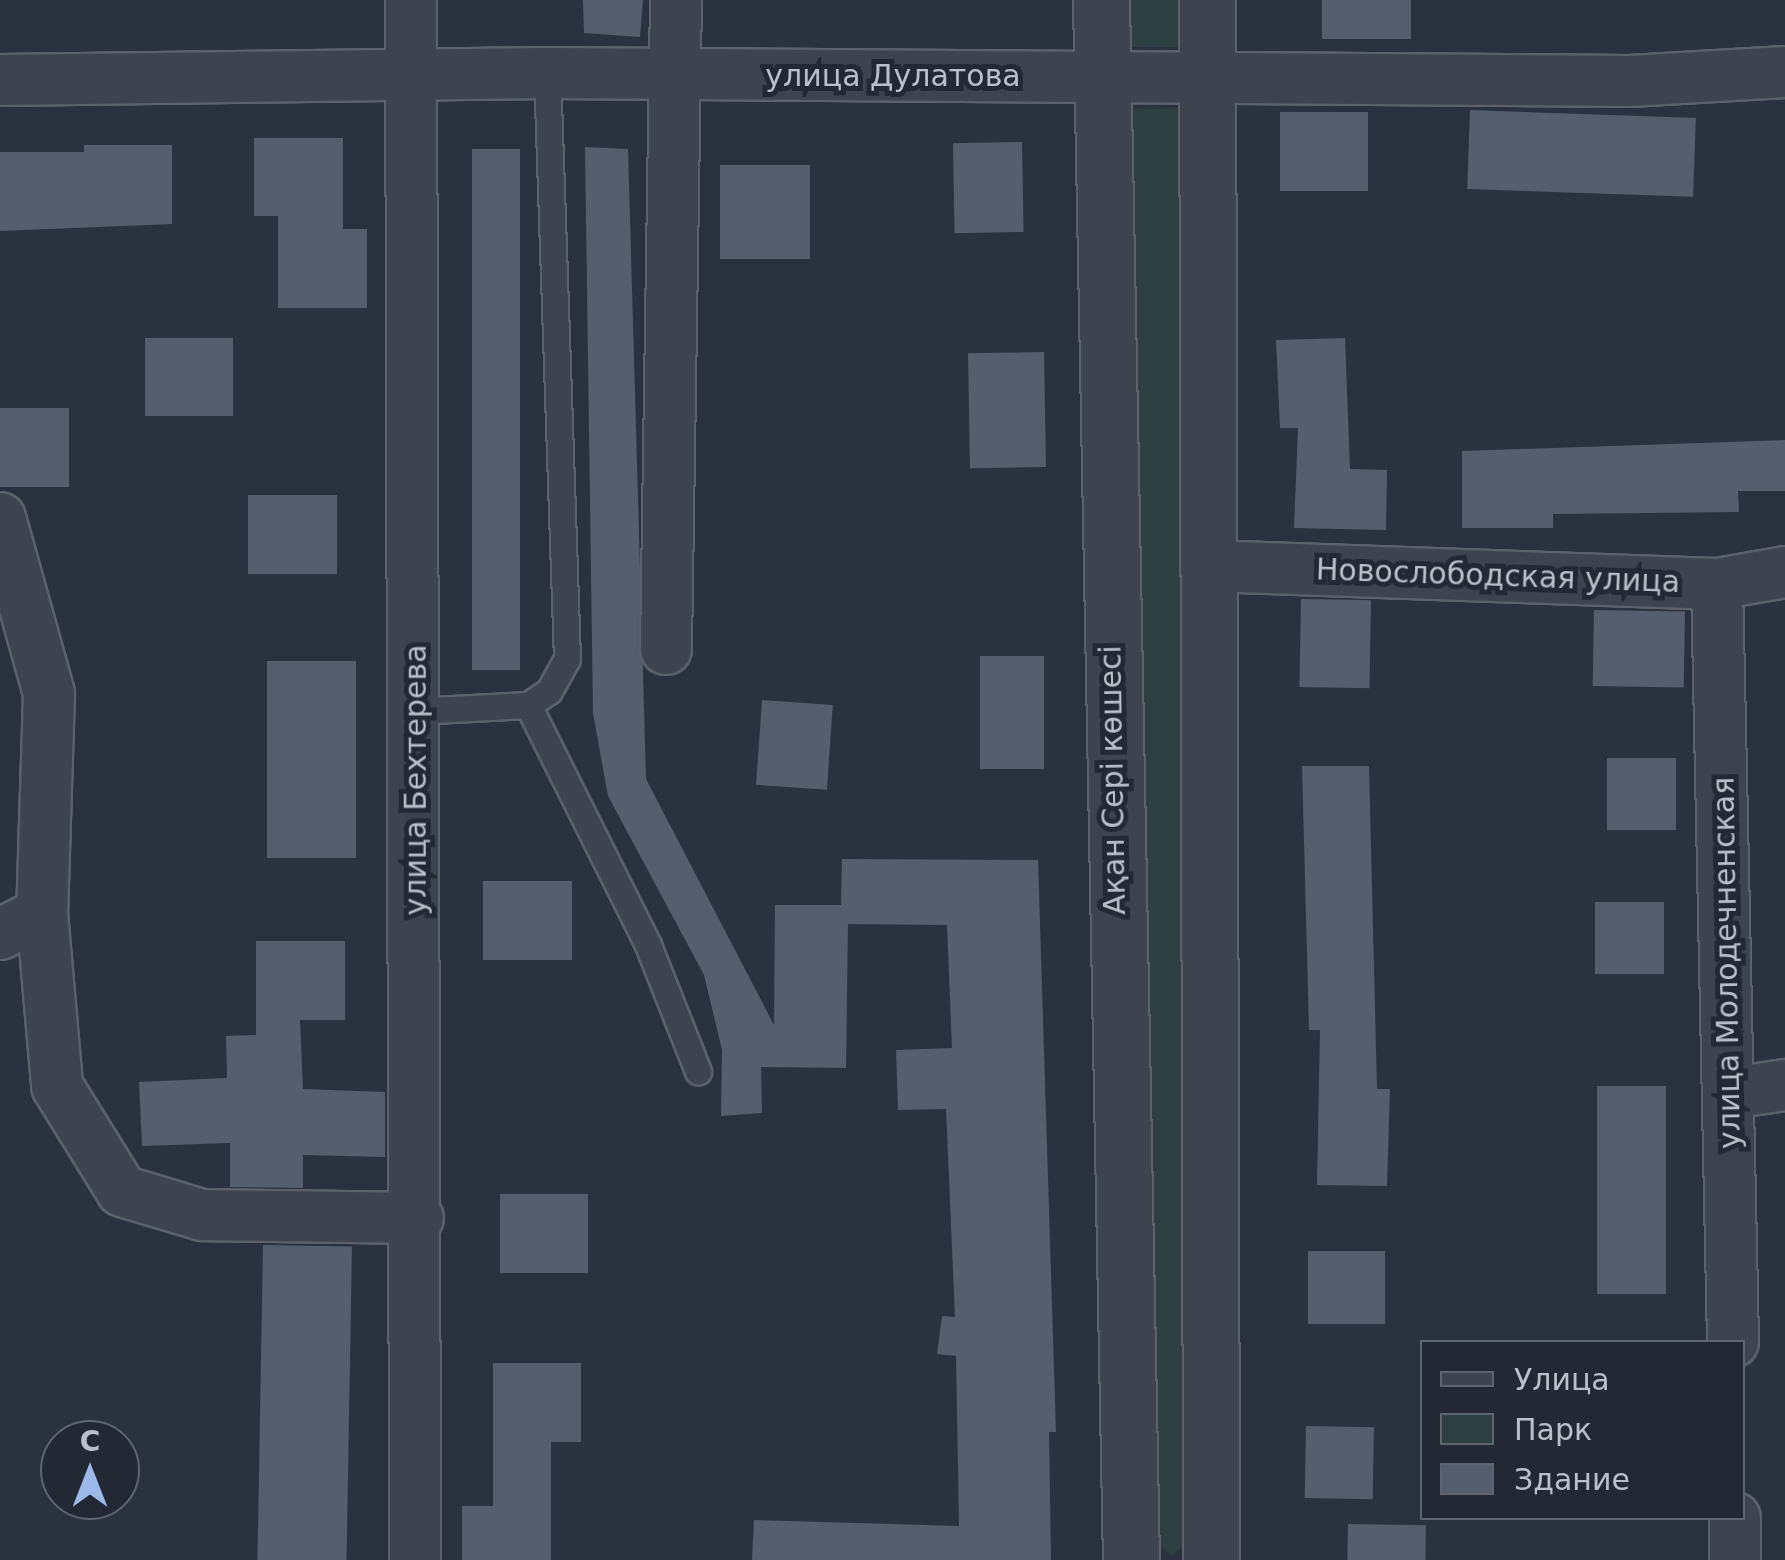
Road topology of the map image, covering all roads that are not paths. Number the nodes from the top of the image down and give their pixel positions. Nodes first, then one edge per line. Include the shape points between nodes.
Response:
1 (410, 0) edge
2 (676, 0) edge
3 (1100, 0) edge
4 (1207, 0) edge
5 (1785, 72) edge
6 (412, 73) junction
7 (547, 73) junction
8 (670, 74) junction
9 (1101, 78) junction
10 (1208, 78) junction
11 (0, 80) edge
12 (0, 518) edge
13 (1210, 566) junction
14 (1785, 572) edge
15 (1717, 584) junction
16 (666, 648) dead end
17 (528, 704) junction
18 (415, 711) junction
19 (21, 924) edge
20 (698, 1071) dead end
21 (1785, 1085) edge
22 (1731, 1093) junction
23 (418, 1218) junction
24 (1733, 1340) edge
25 (1735, 1520) edge
26 (415, 1560) edge
27 (1131, 1560) edge
28 (1211, 1560) edge
29 (1735, 1560) edge

1 - 6 street, улица Бехтерева
2 - 8 street
3 - 9 street, Ақан Сері көшесі
4 - 10 street
5 - 10 street, улица Дулатова via 1630,81
6 - 7 street, улица Дулатова
6 - 11 street, улица Дулатова
6 - 18 street, улица Бехтерева
7 - 8 street, улица Дулатова
7 - 17 lane via 566,659 548,692
8 - 9 street, улица Дулатова
8 - 16 street
9 - 10 street, улица Дулатова
9 - 27 street, Ақан Сері көшесі
10 - 13 street
12 - 19 street via 48,694
13 - 15 street, Новослободская улица
13 - 28 street
14 - 15 street, Новослободская улица
15 - 22 street, улица Молодечненская
17 - 18 lane
17 - 20 lane via 648,945
18 - 23 street, улица Бехтерева
19 - 23 street via 56,1086 122,1190 202,1215
21 - 22 street
22 - 24 street, улица Молодечненская
23 - 26 street, улица Бехтерева
25 - 29 street

